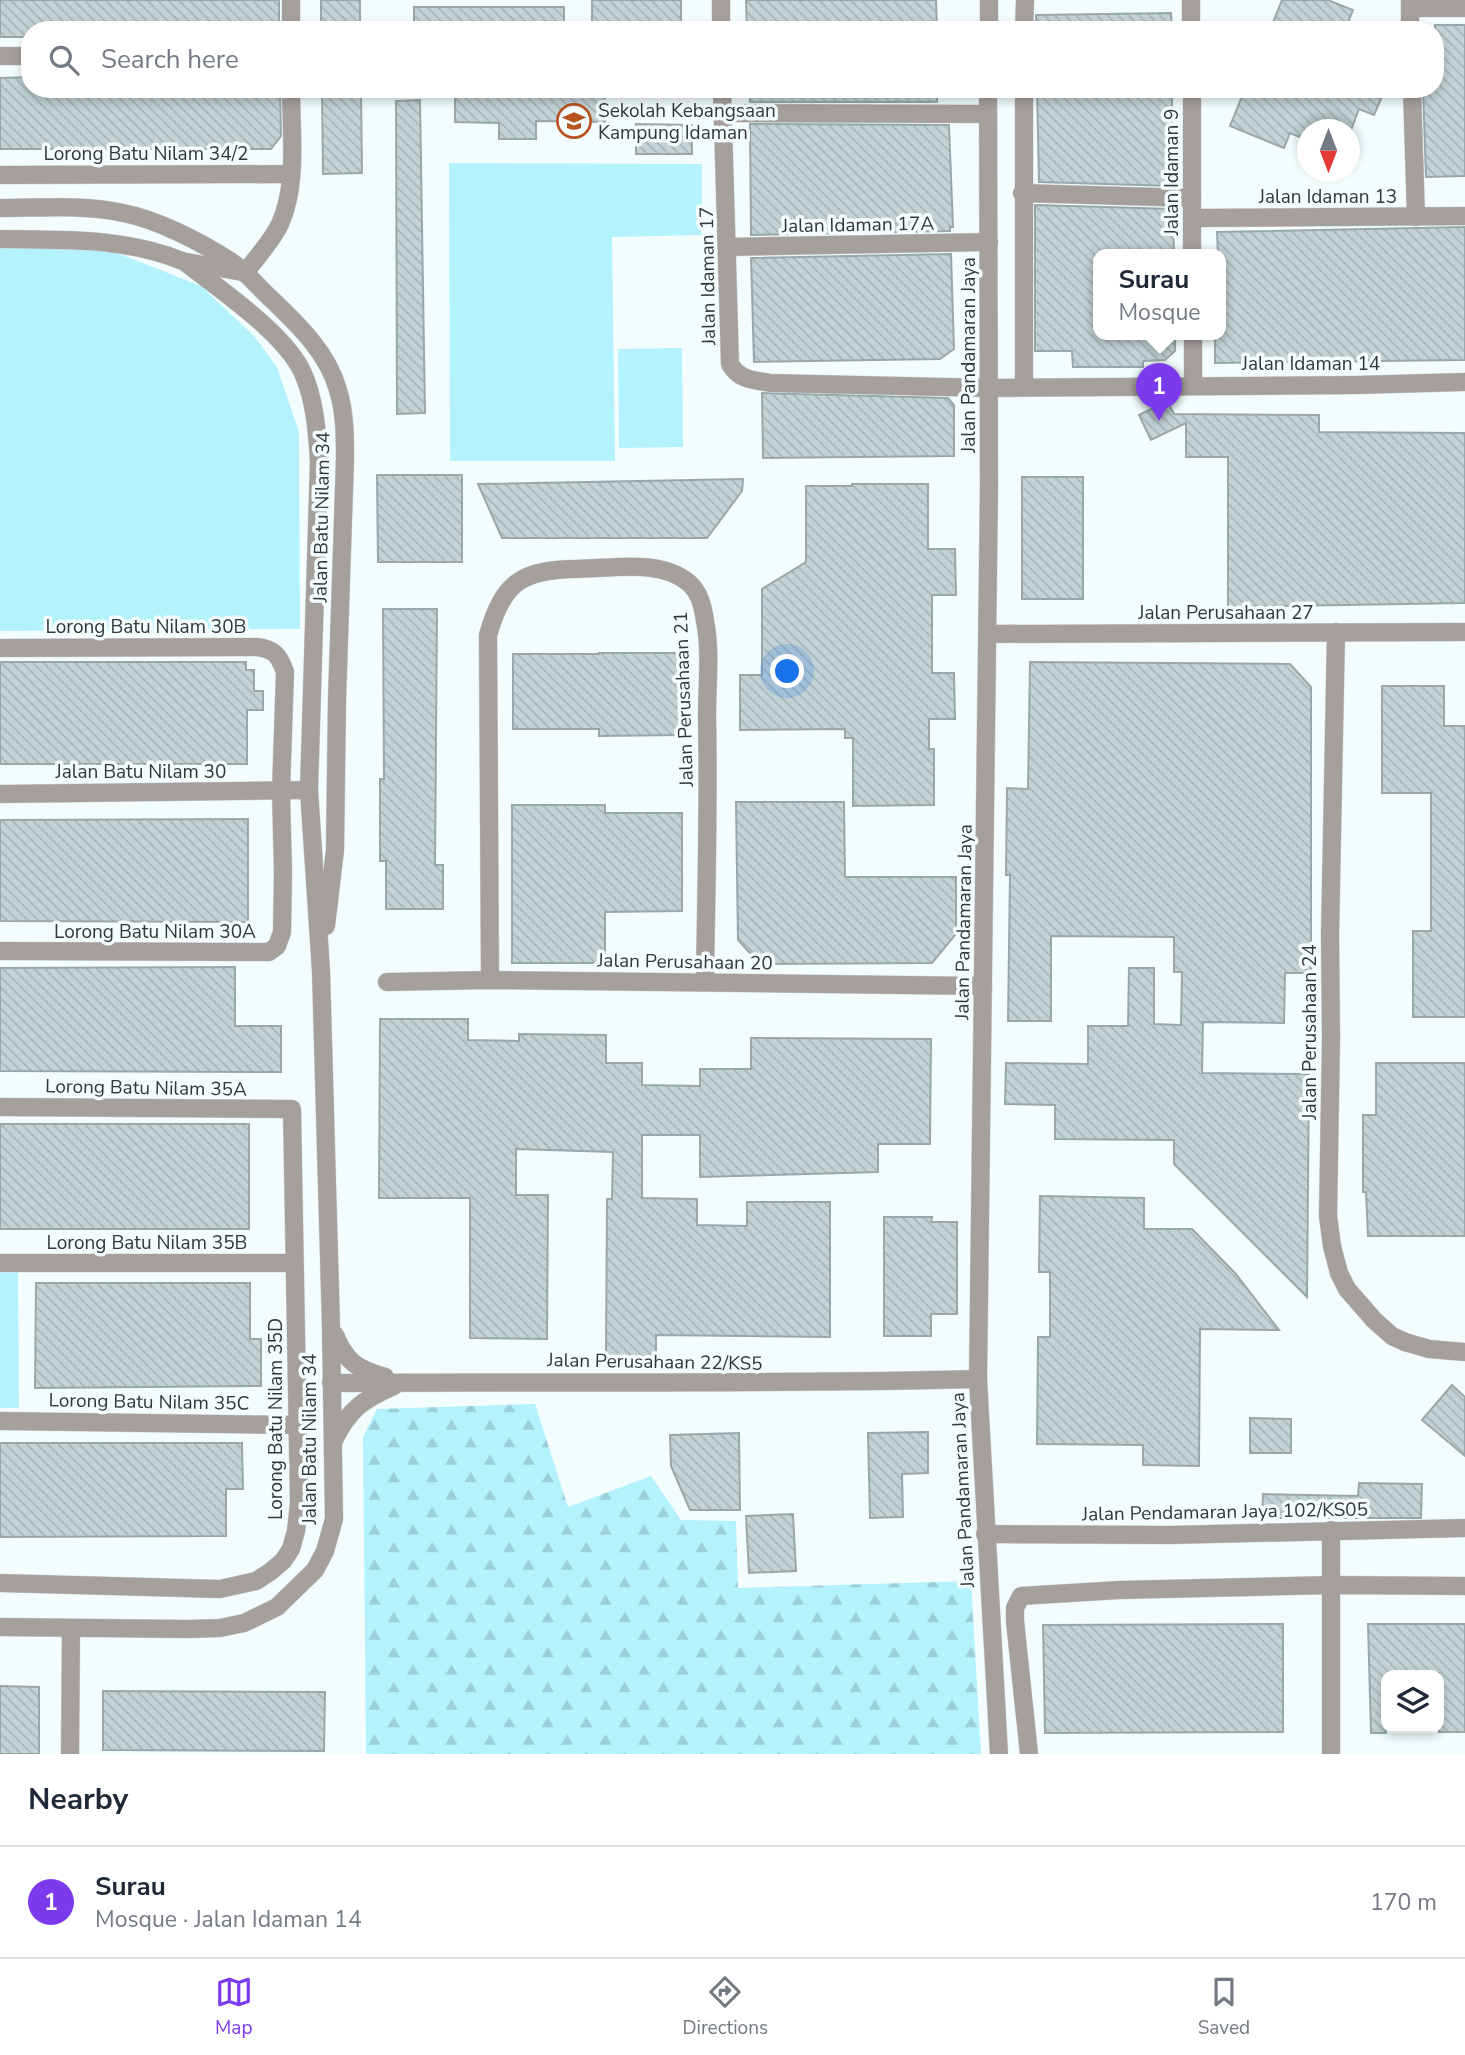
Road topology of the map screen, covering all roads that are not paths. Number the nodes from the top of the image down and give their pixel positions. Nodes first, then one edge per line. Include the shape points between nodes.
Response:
1 (291, 0) edge
2 (721, 0) edge
3 (989, 0) edge
4 (1025, 0) edge
5 (1191, 0) edge
6 (1410, 4) edge
7 (1465, 8) edge
8 (291, 21) edge
9 (721, 21) edge
10 (989, 21) edge
11 (1024, 21) edge
12 (1191, 21) edge
13 (0, 56) edge
14 (21, 56) edge
15 (291, 98) edge
16 (723, 98) edge
17 (988, 98) edge
18 (1024, 98) edge
19 (1192, 98) edge
20 (1412, 98) edge
21 (724, 113) junction
22 (988, 114) junction
23 (291, 174) junction
24 (0, 175) edge
25 (1022, 193) junction
26 (1192, 198) junction
27 (0, 208) edge
28 (1465, 216) edge
29 (1416, 217) junction
30 (1192, 218) junction
31 (0, 239) edge
32 (989, 242) junction
33 (727, 247) junction
34 (1192, 249) edge
35 (185, 262) junction
36 (245, 273) junction
37 (260, 323) junction
38 (1193, 340) edge
39 (1465, 382) edge
40 (1194, 385) junction
41 (1024, 387) junction
42 (989, 388) junction
43 (1336, 632) junction
44 (1465, 632) edge
45 (988, 634) junction
46 (0, 648) edge
47 (337, 700) junction
48 (309, 790) junction
49 (281, 791) junction
50 (0, 793) edge
51 (335, 850) junction
52 (0, 951) edge
53 (321, 971) junction
54 (490, 980) junction
55 (387, 982) dead end
56 (705, 982) junction
57 (983, 986) junction
58 (0, 1107) edge
59 (292, 1109) joint
60 (0, 1263) edge
61 (294, 1263) junction
62 (331, 1326) junction
63 (1465, 1352) edge
64 (978, 1379) junction
65 (401, 1382) junction
66 (331, 1383) junction
67 (0, 1421) edge
68 (297, 1425) junction
69 (332, 1443) junction
70 (1465, 1528) edge
71 (1331, 1530) junction
72 (985, 1534) junction
73 (0, 1583) edge
74 (1331, 1585) junction
75 (1465, 1587) edge
76 (0, 1627) edge
77 (71, 1629) junction
78 (70, 1754) edge
79 (999, 1754) edge
80 (1029, 1754) edge
81 (1331, 1754) edge

1 - 8 street
2 - 9 street
3 - 10 street
4 - 11 street
5 - 12 street
6 - 7 street
13 - 14 street
15 - 23 street
16 - 21 street, Jalan Idaman 17
17 - 22 street, Jalan Pandamaran Jaya
18 - 25 street
19 - 26 street, Jalan Idaman 9
20 - 29 street
21 - 22 street
21 - 33 street, Jalan Idaman 17
22 - 32 street, Jalan Pandamaran Jaya
23 - 24 street, Lorong Batu Nilam 34/2
23 - 36 street via 280,225
25 - 26 street
25 - 41 street
26 - 30 street, Jalan Idaman 9
27 - 36 street, Jalan Batu Nilam 34 via 99,209 140,217 218,254
28 - 29 street, Jalan Idaman 13
29 - 30 street, Jalan Idaman 13
30 - 34 street, Jalan Idaman 9
31 - 35 street, Jalan Batu Nilam 34 via 116,242
32 - 33 street, Jalan Idaman 17A
32 - 42 street, Jalan Pandamaran Jaya
33 - 42 street, Jalan Idaman 17 via 730,364 747,379
35 - 36 street
35 - 37 street, Jalan Batu Nilam 34
36 - 37 street
36 - 47 street, Jalan Batu Nilam 34 via 303,330 338,390 345,459
37 - 48 street, Jalan Batu Nilam 34 via 303,372 317,426
38 - 40 street
39 - 40 street, Jalan Idaman 14
40 - 41 street, Jalan Idaman 14
41 - 42 street, Jalan Idaman 14
42 - 45 street, Jalan Pandamaran Jaya
43 - 44 street, Jalan Perusahaan 27
43 - 45 street, Jalan Perusahaan 27
43 - 63 street, Jalan Perusahaan 24 via 1328,1216 1332,1246 1347,1289 1392,1336 1429,1349
45 - 57 street, Jalan Pandamaran Jaya
46 - 49 street, Lorong Batu Nilam 30B via 271,649 285,672
47 - 48 street via 329,779 319,791
47 - 51 street, Jalan Batu Nilam 34
48 - 49 street, Jalan Batu Nilam 30
48 - 51 street via 326,813
48 - 53 street, Jalan Batu Nilam 34
49 - 50 street, Jalan Batu Nilam 30
49 - 52 street, Lorong Batu Nilam 30A via 282,932 269,953
51 - 53 street, Jalan Batu Nilam 34
53 - 62 street, Jalan Batu Nilam 34
54 - 55 street, Jalan Perusahaan 20
54 - 56 street, Jalan Perusahaan 20
54 - 56 street, Jalan Perusahaan 21 via 488,635 495,612 508,590 547,570 653,568 672,572 690,584 700,598 706,624
56 - 57 street, Jalan Perusahaan 20
57 - 64 street, Jalan Pandamaran Jaya
58 - 59 street, Lorong Batu Nilam 35A
59 - 61 street, Lorong Batu Nilam 35D
60 - 61 street, Lorong Batu Nilam 35B
61 - 68 street, Lorong Batu Nilam 35D
62 - 65 street via 342,1353 354,1365
62 - 66 street, Jalan Batu Nilam 34
64 - 65 street, Jalan Perusahaan 22/KS5 via 777,1384
64 - 72 street, Jalan Pandamaran Jaya
65 - 66 street, Jalan Perusahaan 22/KS5
65 - 69 street via 358,1405
66 - 69 street, Jalan Batu Nilam 34
67 - 68 street, Lorong Batu Nilam 35C
68 - 73 street, Lorong Batu Nilam 35D via 296,1531 283,1561 256,1581 220,1589
69 - 77 street, Jalan Batu Nilam 34 via 334,1519 326,1551 316,1570 277,1607 244,1623 219,1628
70 - 71 street, Jalan Pendamaran Jaya 102/KS05
71 - 72 street, Jalan Pendamaran Jaya 102/KS05
71 - 74 street
72 - 79 street, Jalan Pandamaran Jaya
74 - 75 street
74 - 80 street via 1021,1596 1015,1621
74 - 81 street
76 - 77 street, Jalan Batu Nilam 34
77 - 78 street

